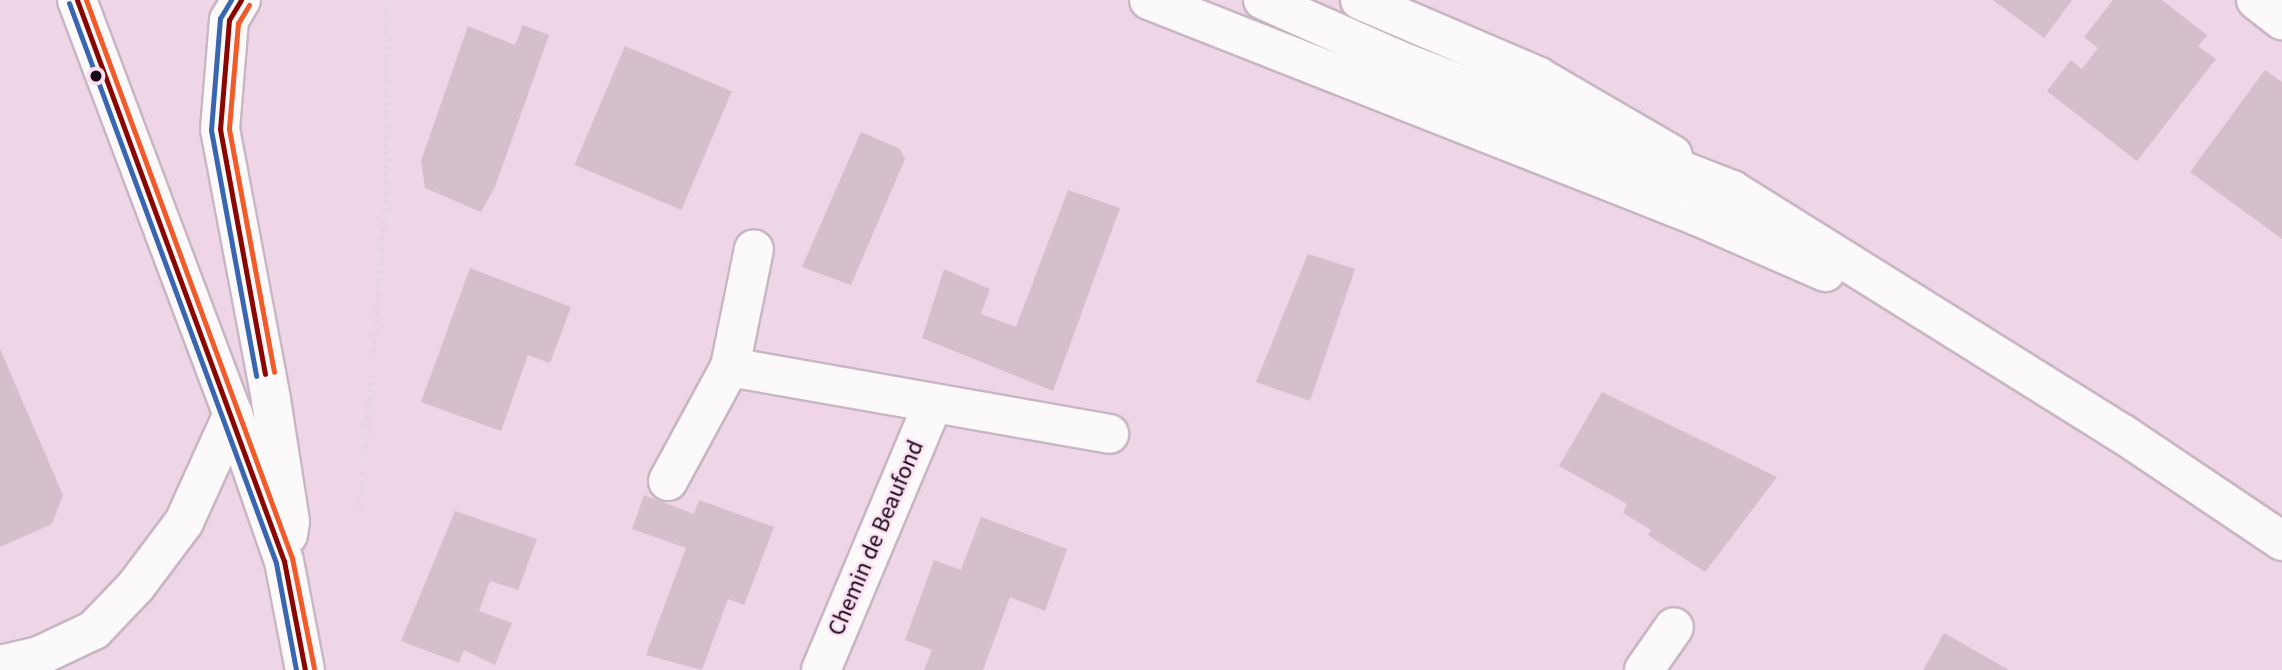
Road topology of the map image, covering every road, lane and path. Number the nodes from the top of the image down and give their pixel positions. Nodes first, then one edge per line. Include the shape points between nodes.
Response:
1 (77, 0) edge
2 (240, 0) edge
3 (387, 0) edge
4 (1149, 0) edge
5 (1263, 0) edge
6 (1360, 0) edge
7 (2256, 0) edge
8 (2282, 20) edge
9 (1732, 190) junction
10 (754, 249) dead end
11 (1931, 317) junction
12 (730, 367) junction
13 (932, 405) junction
14 (233, 414) junction
15 (1109, 433) dead end
16 (668, 481) dead end
17 (360, 510) dead end
18 (2282, 541) edge
19 (284, 561) junction
20 (1674, 627) dead end
21 (41, 663) edge
22 (0, 665) edge
23 (304, 670) edge
24 (821, 670) edge
25 (1644, 670) edge

1 - 14 main road
2 - 19 main road via 229,20 220,129 290,522
3 - 17 path via 386,196
4 - 11 main road via 1697,216
5 - 9 main road via 1396,58
6 - 9 main road via 1537,76
7 - 8 main road
9 - 11 main road
10 - 12 main road
11 - 18 main road via 2123,434
12 - 13 main road, Chemin de Beaufond
12 - 16 main road
13 - 15 main road, Chemin de Beaufond
13 - 24 main road, Chemin de Beaufond
14 - 19 main road
14 - 21 main road via 184,522 136,586 94,630
19 - 23 main road
20 - 25 main road
21 - 22 main road

